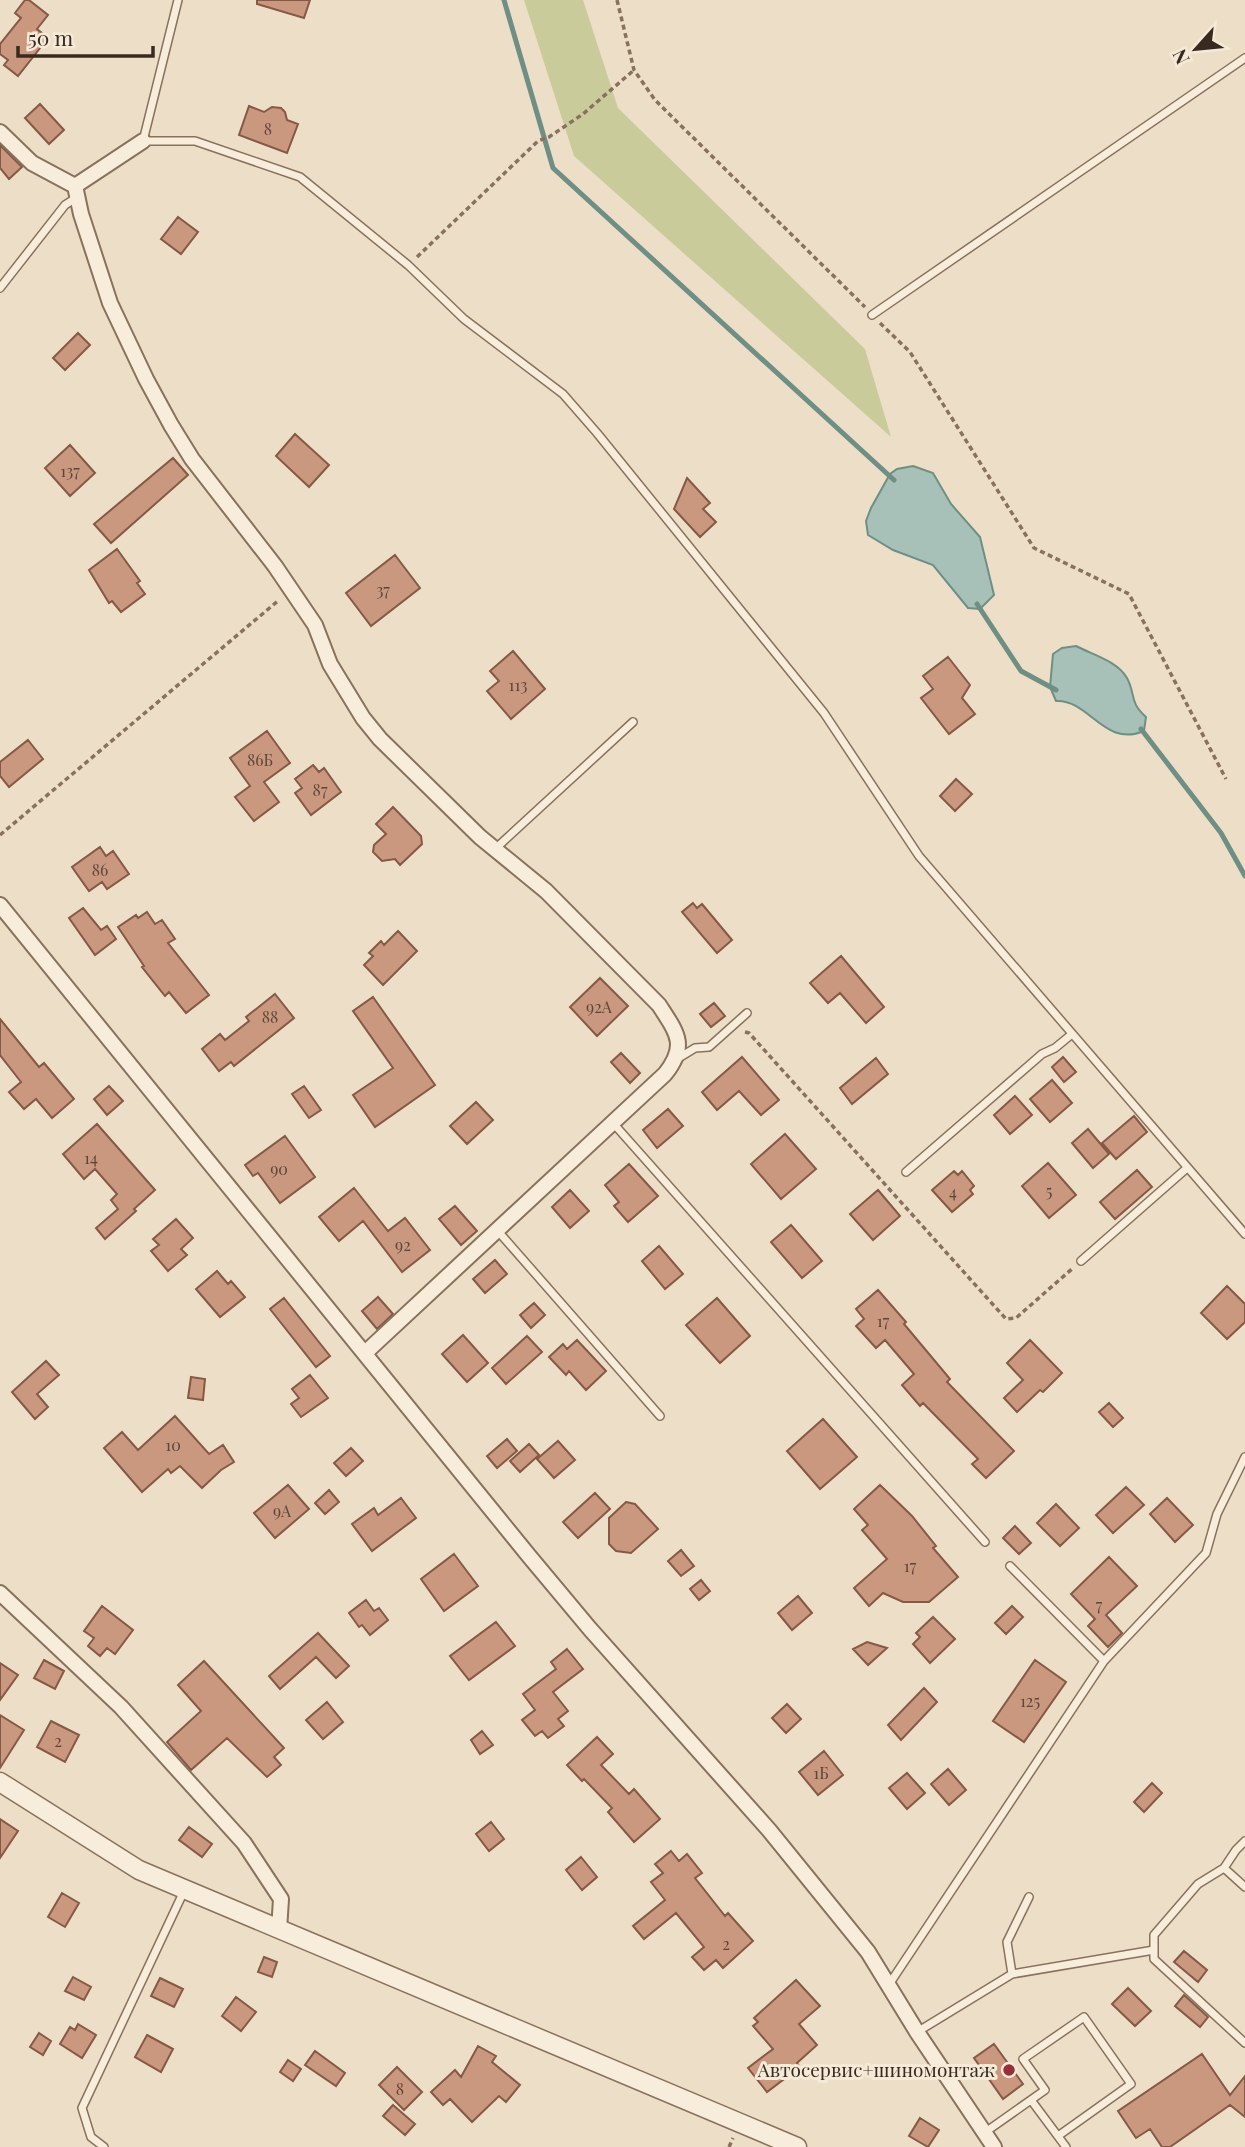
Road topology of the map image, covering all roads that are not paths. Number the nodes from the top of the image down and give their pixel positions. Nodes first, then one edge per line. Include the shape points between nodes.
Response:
1 (176, 0) edge
2 (1245, 58) edge
3 (0, 132) edge
4 (143, 141) junction
5 (75, 192) junction
6 (0, 288) edge
7 (872, 315) road end
8 (633, 722) dead end
9 (495, 849) junction
10 (0, 905) edge
11 (747, 1013) dead end
12 (1072, 1034) junction
13 (677, 1059) junction
14 (612, 1122) junction
15 (1187, 1168) junction
16 (906, 1172) dead end
17 (497, 1230) junction
18 (1245, 1234) edge
19 (1081, 1261) road end
20 (365, 1353) junction
21 (660, 1416) dead end
22 (1245, 1457) edge
23 (985, 1542) dead end
24 (1010, 1566) dead end
25 (0, 1593) edge
26 (1104, 1661) junction
27 (0, 1782) edge
28 (1245, 1841) edge
29 (1224, 1868) junction
30 (1245, 1886) edge
31 (184, 1891) junction
32 (1029, 1897) dead end
33 (279, 1930) junction
34 (1154, 1950) junction
35 (1012, 1974) junction
36 (888, 1986) junction
37 (917, 2032) junction
38 (1245, 2043) edge
39 (1031, 2100) junction
40 (984, 2133) junction
41 (1058, 2136) junction
42 (104, 2147) edge
43 (797, 2147) edge
44 (994, 2147) edge
45 (1066, 2147) edge

1 - 4 lane
2 - 7 lane
3 - 5 street via 32,163
4 - 5 street
4 - 12 lane via 195,141 300,177 408,265 464,319 563,394 824,713 919,856
5 - 6 lane
5 - 9 street via 110,303 146,379 192,458 315,625 330,664 363,718
8 - 9 lane
9 - 13 street via 546,891 659,1004 680,1042
10 - 20 street
11 - 13 lane via 709,1046
12 - 15 lane
12 - 16 lane via 1042,1054
13 - 14 street
14 - 17 street
14 - 23 lane
15 - 18 lane
15 - 19 lane
17 - 20 street
17 - 21 lane
20 - 36 street via 590,1629 769,1830 867,1952
22 - 26 lane via 1217,1514 1206,1553
24 - 26 lane
25 - 33 street via 121,1707 244,1843 281,1899
26 - 36 lane
27 - 31 street via 139,1870
28 - 29 lane
29 - 30 lane
29 - 34 lane via 1198,1884 1154,1935
31 - 33 street
31 - 42 lane via 82,2108 91,2137
32 - 35 lane via 1007,1942
33 - 43 street
34 - 35 lane
34 - 38 lane via 1154,1959
35 - 37 lane
36 - 37 street
37 - 40 street
39 - 40 lane
39 - 41 lane
39 - 41 lane via 1045,2090 1023,2059 1084,2017 1131,2084
40 - 44 street
41 - 45 lane

